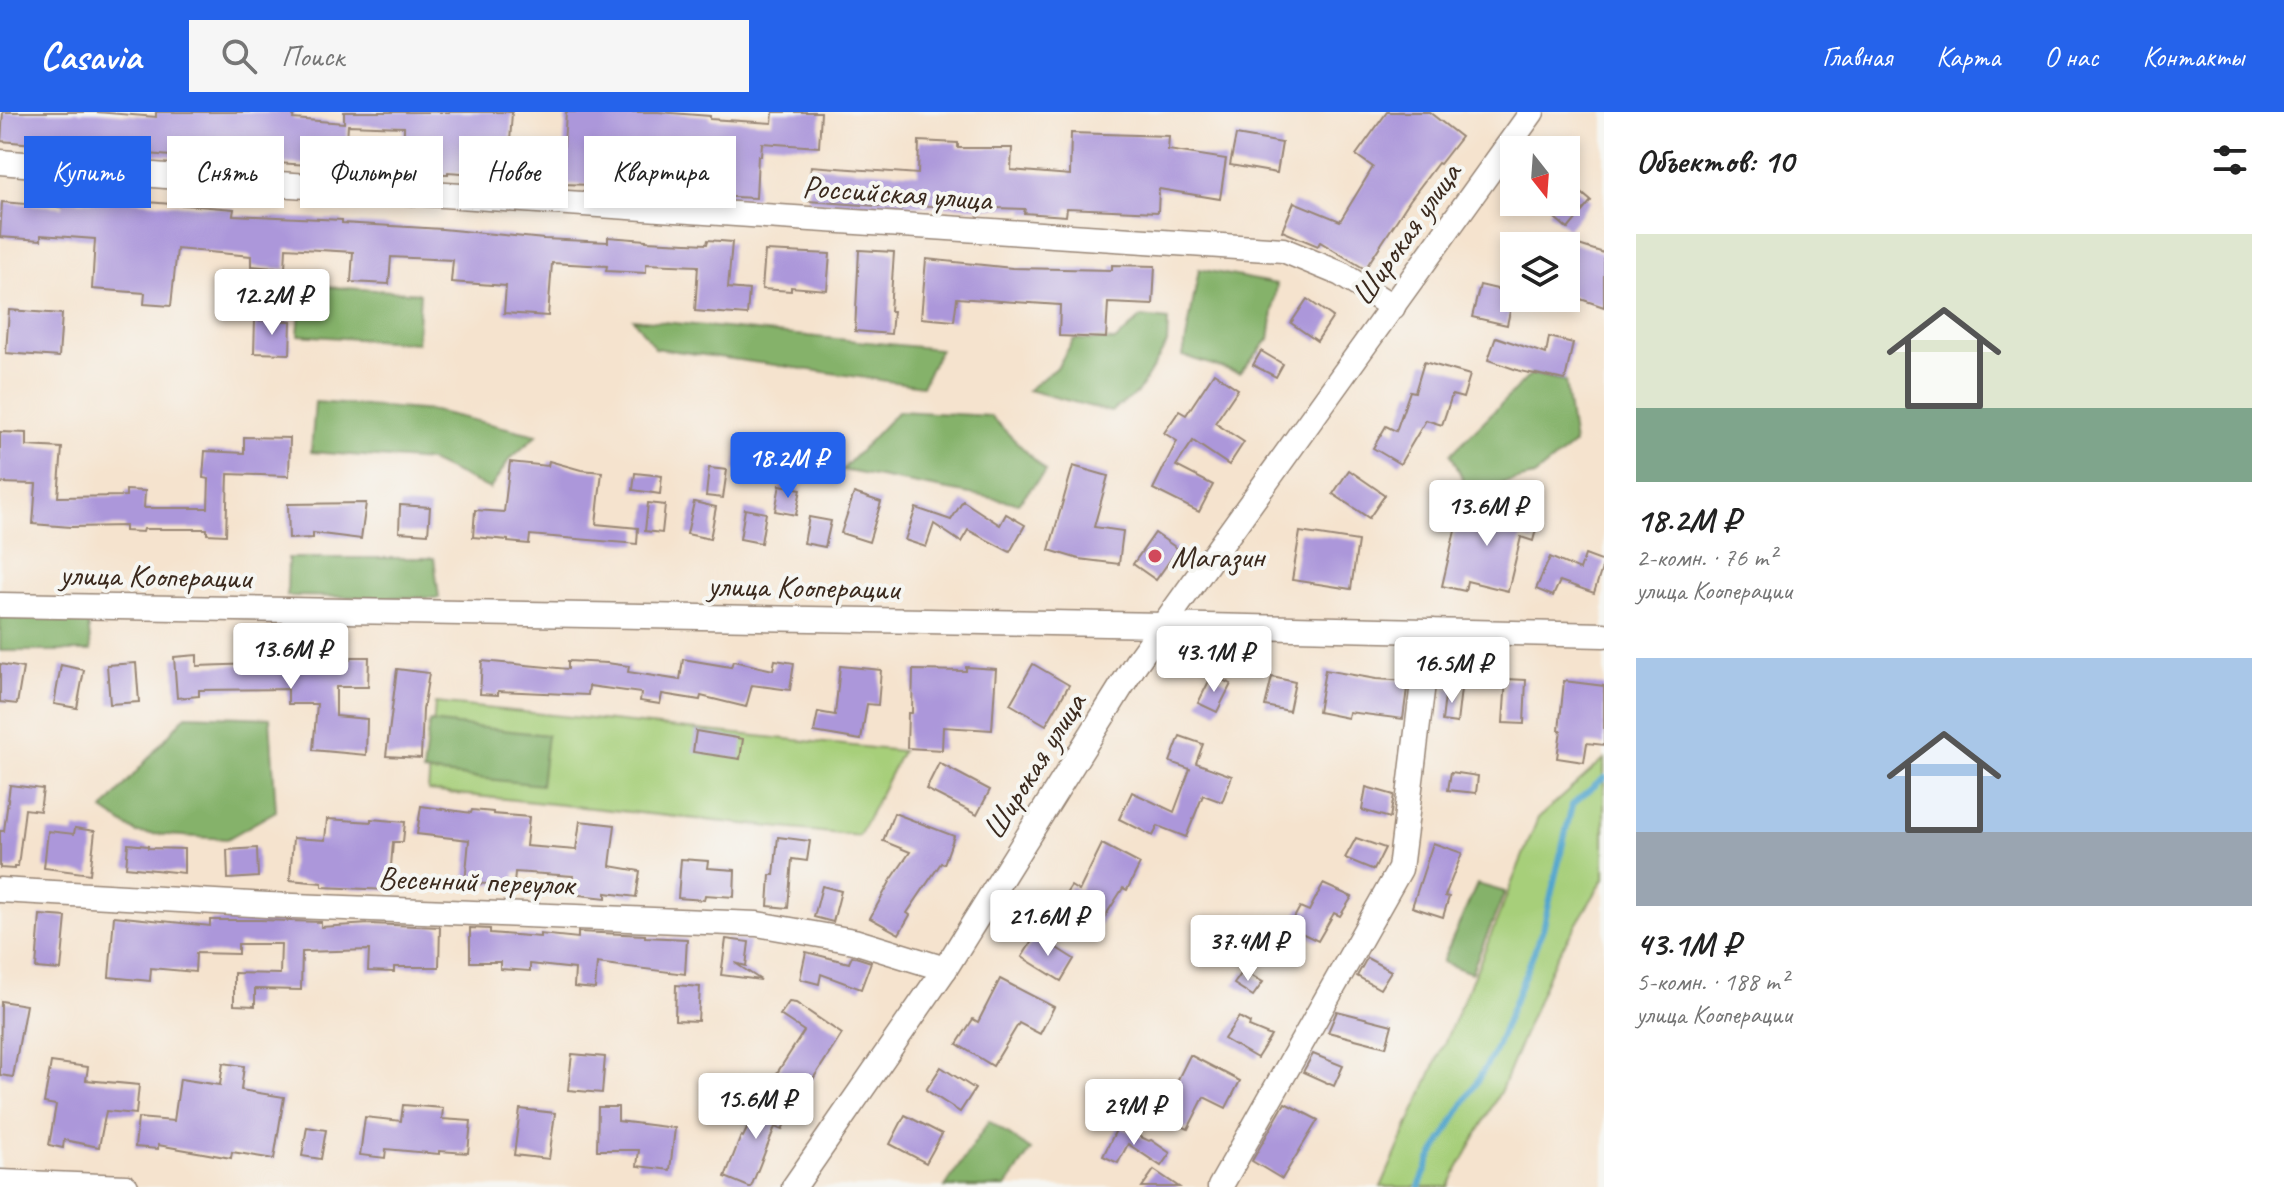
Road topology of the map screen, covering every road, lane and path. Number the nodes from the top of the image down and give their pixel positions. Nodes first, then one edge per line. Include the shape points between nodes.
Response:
1 (1532, 112) edge
2 (0, 162) edge
3 (1393, 307) junction
4 (0, 605) edge
5 (1164, 625) junction
6 (1432, 631) junction
7 (1604, 635) edge
8 (0, 890) edge
9 (945, 969) junction
10 (0, 1182) edge
11 (126, 1187) edge
12 (794, 1187) edge
13 (1220, 1187) edge

1 - 3 street, Широкая улица
2 - 3 street, Российская улица via 1283,250 1341,274
3 - 5 street, Широкая улица
4 - 5 street, улица Кооперации
5 - 6 street, улица Кооперации
5 - 9 street, Широкая улица
6 - 7 street, улица Кооперации
6 - 13 street via 1400,869
8 - 9 street, Весенний переулок via 757,924 854,941
9 - 12 street, Широкая улица
10 - 11 street

